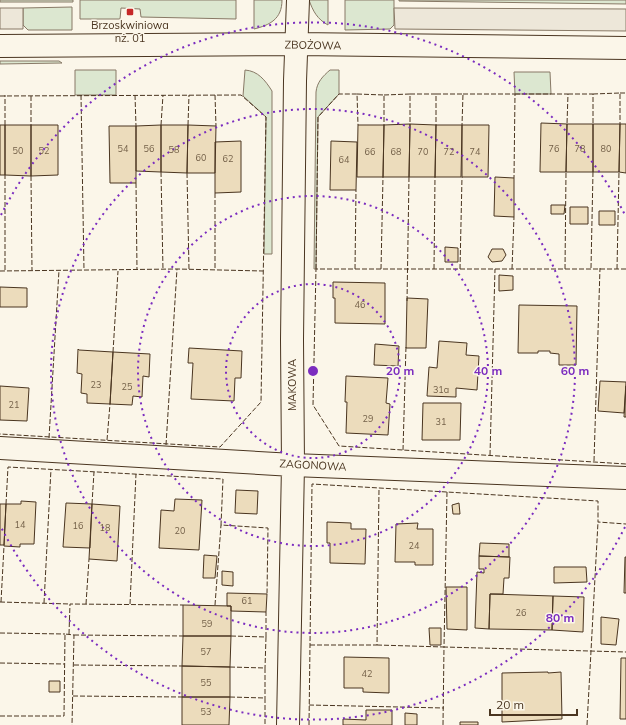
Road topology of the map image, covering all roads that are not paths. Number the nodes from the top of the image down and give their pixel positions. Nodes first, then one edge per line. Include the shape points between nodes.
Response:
1 (298, 0) edge
2 (297, 44) junction
3 (0, 46) edge
4 (626, 48) edge
5 (0, 448) edge
6 (293, 465) junction
7 (626, 478) edge
8 (288, 725) edge

1 - 2 street, MAKOWA
2 - 3 street, ZBOŻOWA
2 - 4 street, ZBOŻOWA
2 - 6 street, MAKOWA via 292,333
5 - 6 street, ZAGONOWA
6 - 7 street, ZAGONOWA
6 - 8 street, MAKOWA

